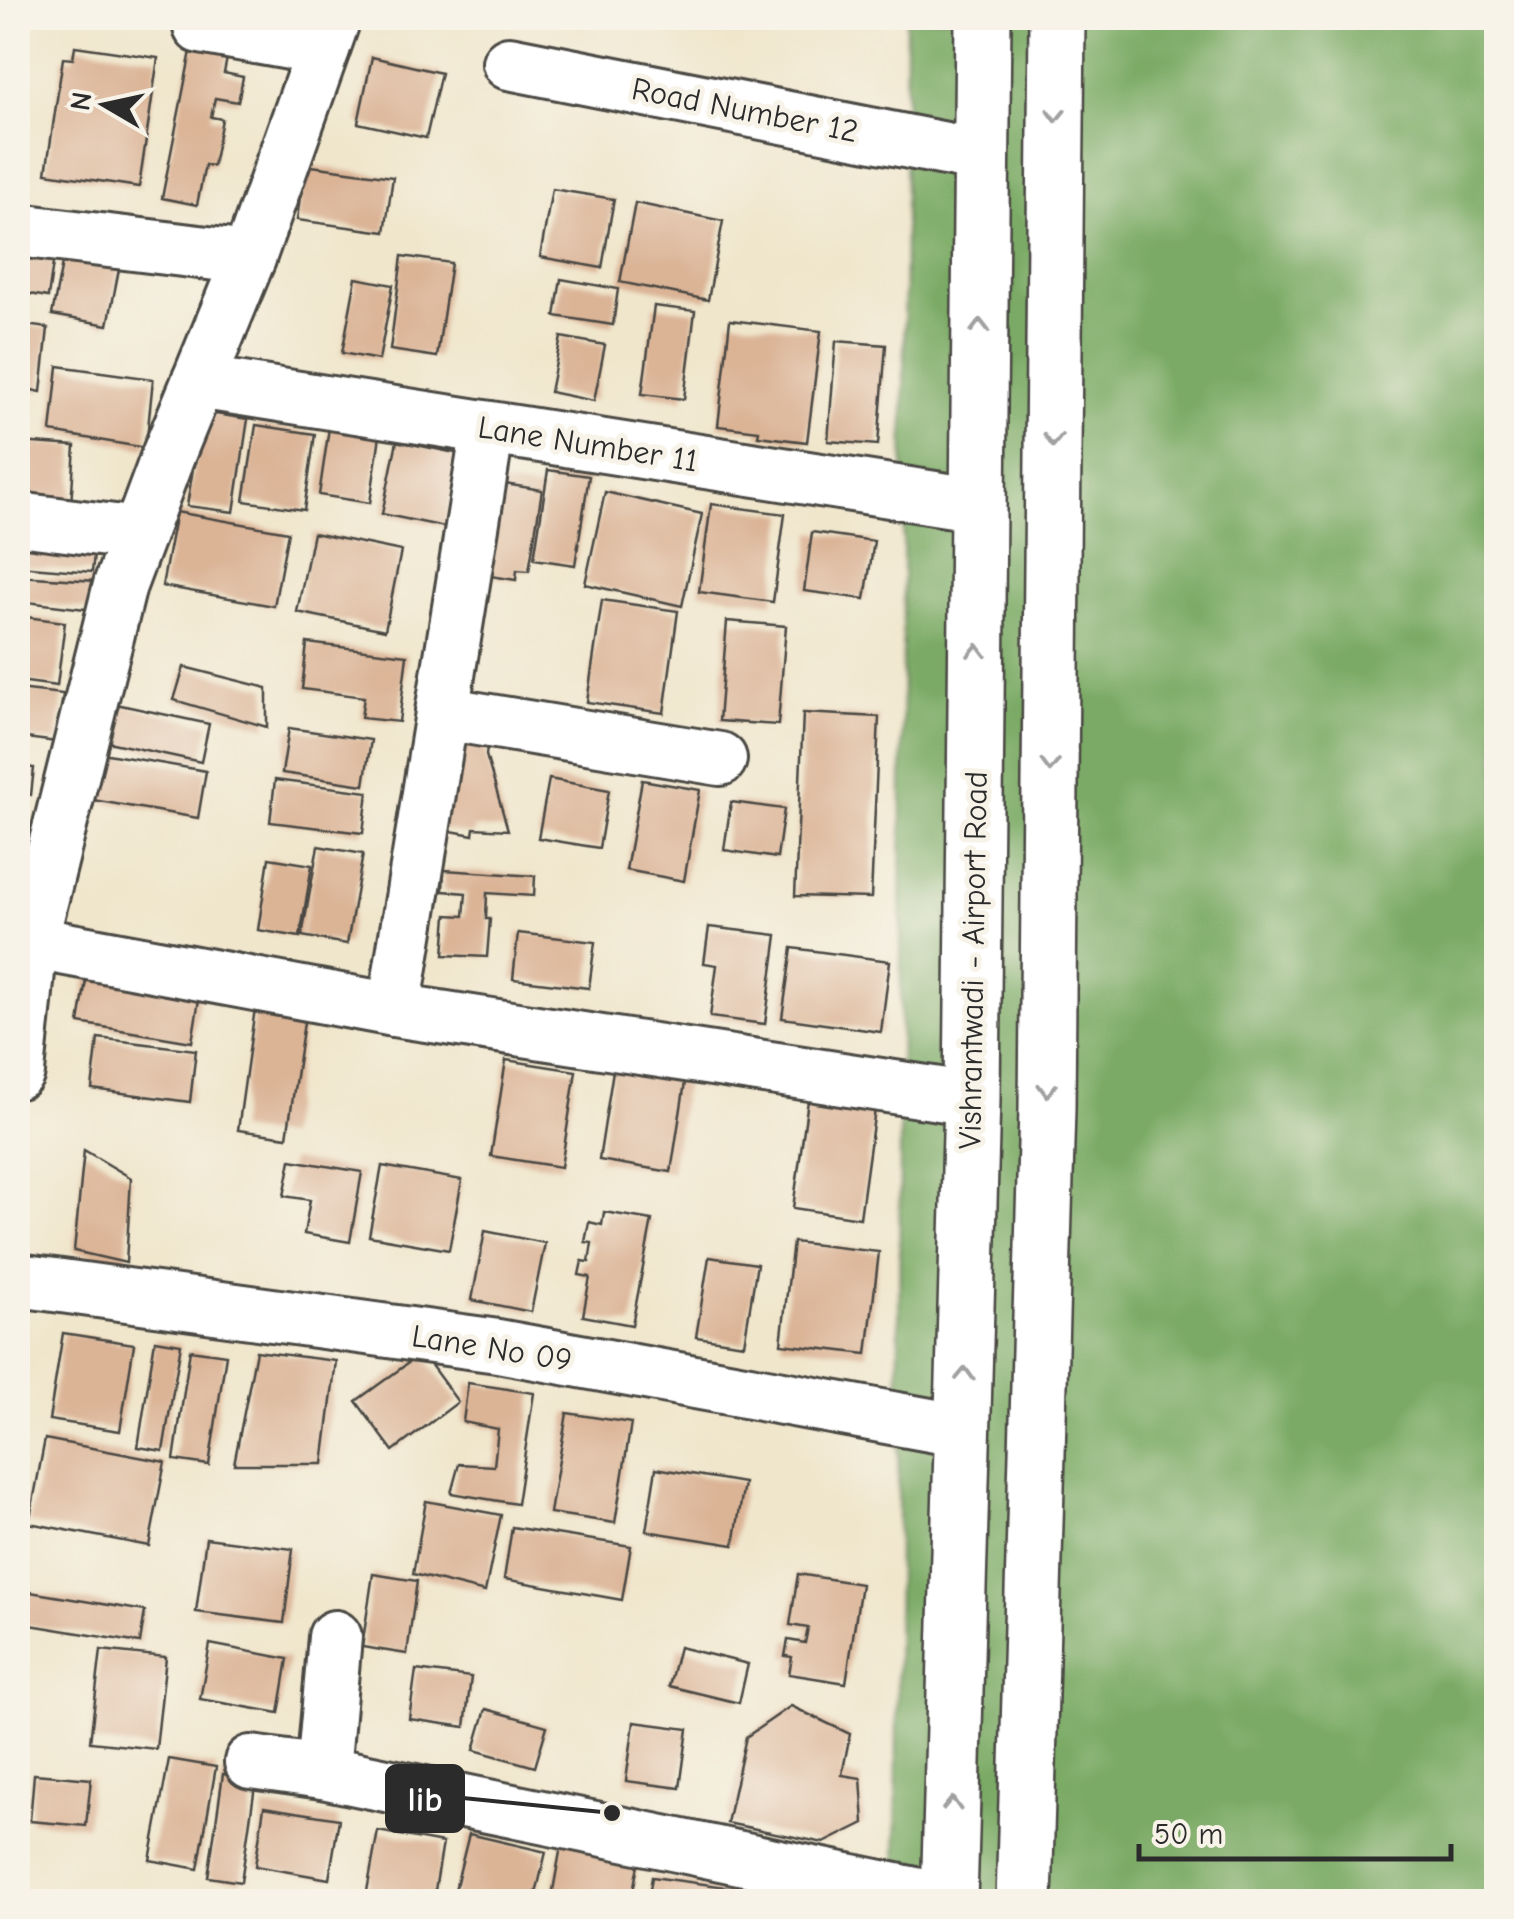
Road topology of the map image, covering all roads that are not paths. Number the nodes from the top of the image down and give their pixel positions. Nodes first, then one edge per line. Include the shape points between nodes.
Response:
1 (983, 18) edge
2 (1058, 18) edge
3 (200, 27) dead end
4 (328, 33) edge
5 (509, 63) dead end
6 (982, 156) junction
7 (18, 230) edge
8 (249, 258) junction
9 (198, 382) junction
10 (488, 428) junction
11 (978, 506) junction
12 (18, 518) edge
13 (139, 534) junction
14 (442, 713) junction
15 (720, 759) dead end
16 (24, 941) edge
17 (394, 1010) junction
18 (18, 1072) edge
19 (972, 1099) junction
20 (18, 1280) edge
21 (963, 1431) junction
22 (335, 1637) dead end
23 (251, 1762) dead end
24 (323, 1772) junction
25 (949, 1901) edge
26 (1024, 1902) edge

1 - 6 main road, Vishrantwadi - Airport Road
2 -> 26 main road via 1047,1109
3 - 4 street
4 - 8 street
5 - 6 street, Road Number 12
11 -> 6 main road, Vishrantwadi - Airport Road
7 - 8 street
8 - 9 street
9 - 10 street, Lane Number 11
9 - 13 street
10 - 11 street, Lane Number 11
10 - 14 street
19 -> 11 main road, Vishrantwadi - Airport Road
12 - 13 street
13 - 16 street
14 - 15 street
14 - 17 street
16 - 17 street
16 - 18 street
17 - 19 street
21 -> 19 main road, Vishrantwadi - Airport Road
20 - 21 street, Lane No 09 via 498,1346
25 -> 21 main road, Vishrantwadi - Airport Road
22 - 24 street
23 - 24 street
24 - 25 street

